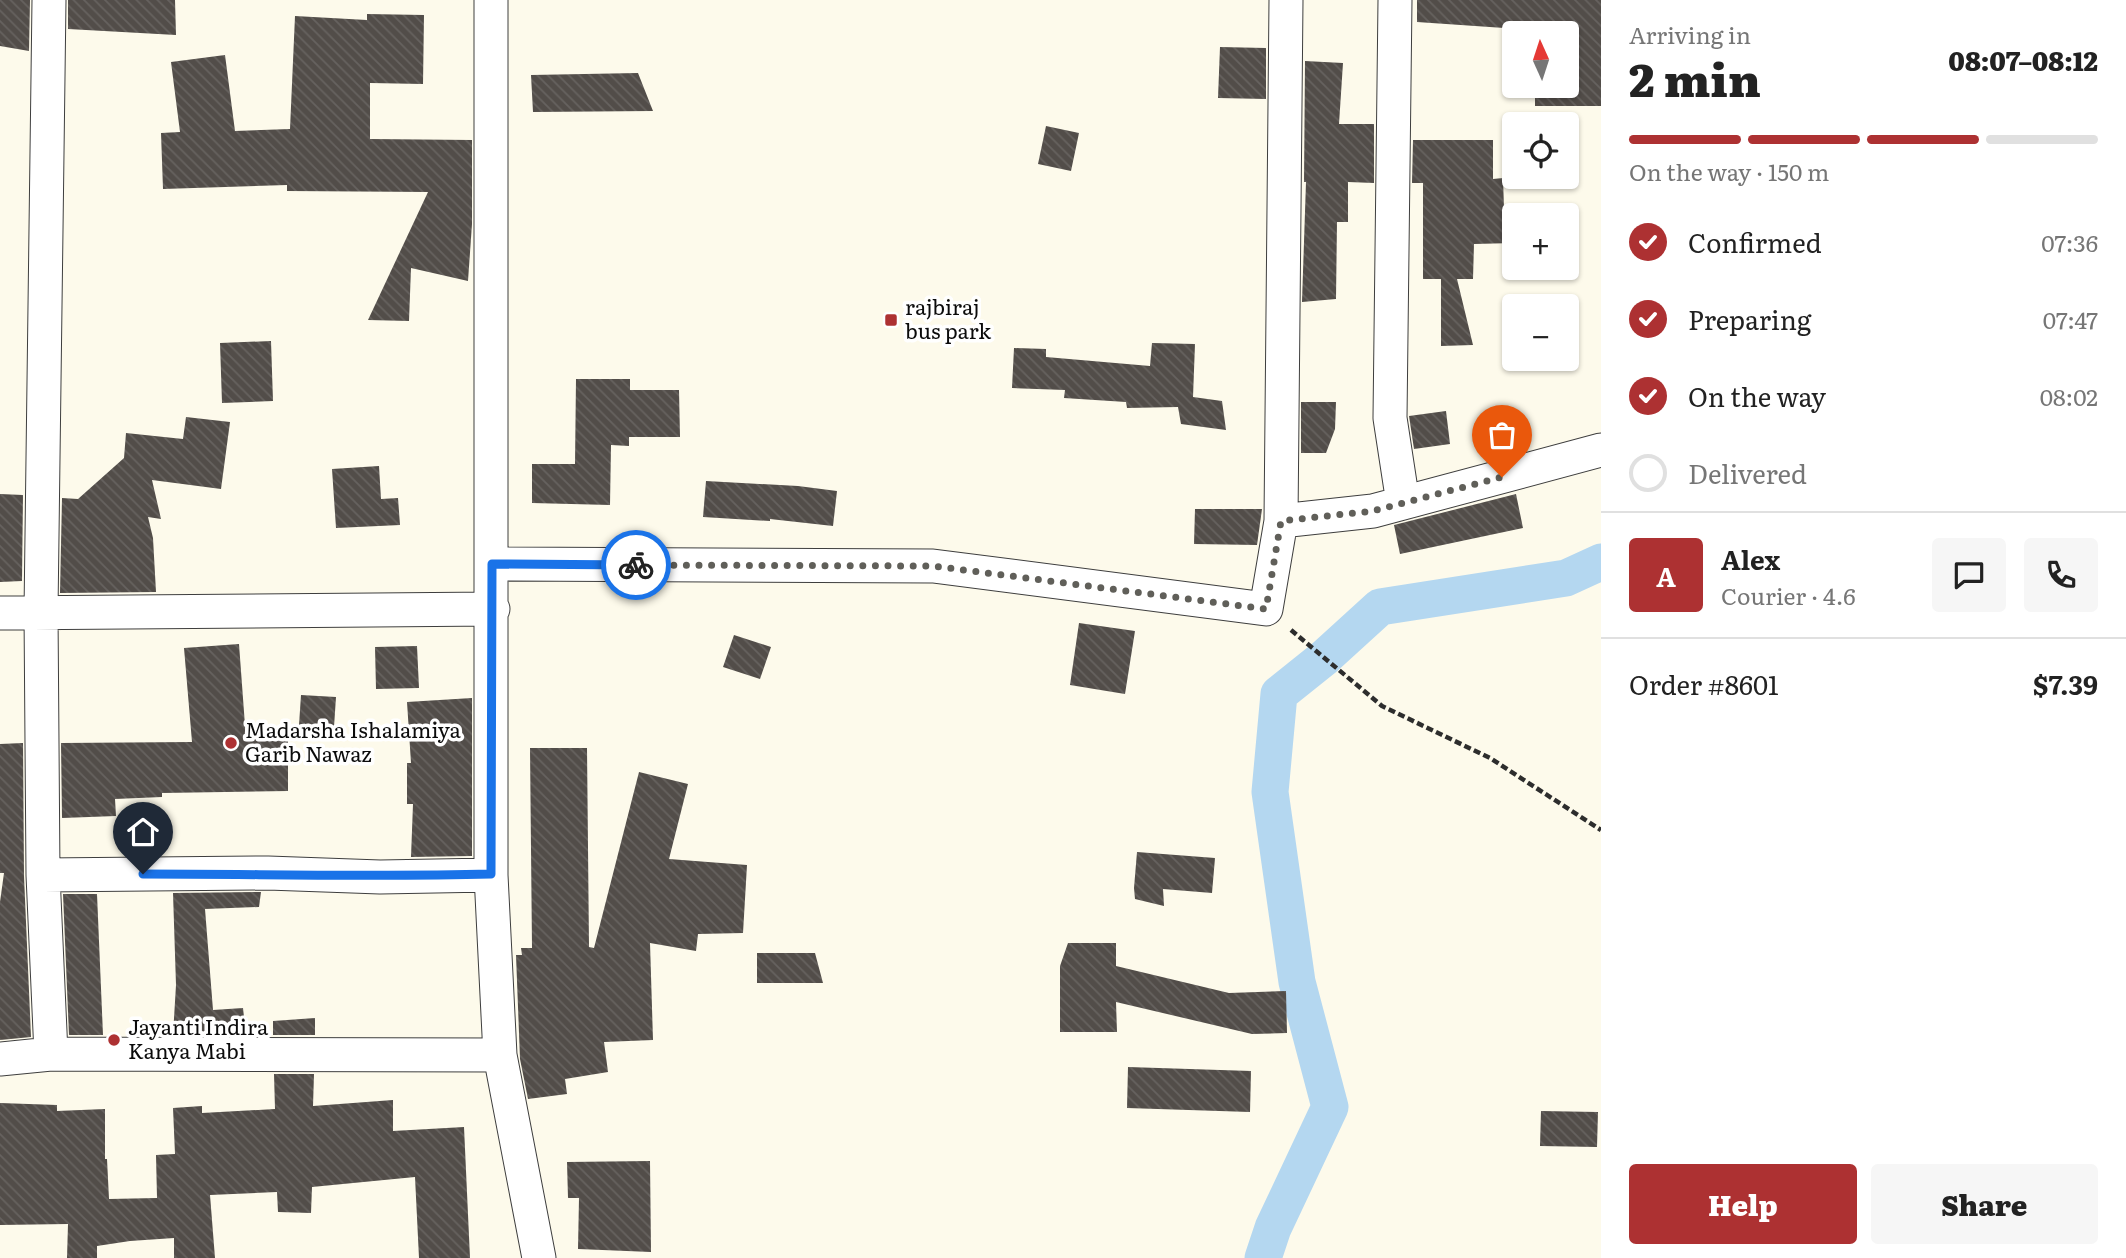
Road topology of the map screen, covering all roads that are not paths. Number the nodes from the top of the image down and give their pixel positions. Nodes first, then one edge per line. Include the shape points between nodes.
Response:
1 (49, 0) edge
2 (491, 0) edge
3 (1286, 0) edge
4 (1395, 0) edge
5 (1601, 450) edge
6 (1403, 503) junction
7 (1281, 521) junction
8 (492, 564) junction
9 (492, 609) junction
10 (0, 612) edge
11 (41, 612) junction
12 (43, 874) junction
13 (491, 874) junction
14 (51, 1054) junction
15 (500, 1055) junction
16 (0, 1059) edge
17 (539, 1258) edge

1 - 11 street
2 - 8 street
3 - 7 street
4 - 6 street via 1390,418
5 - 6 street
6 - 7 street via 1373,511
7 - 8 street via 1266,609 933,566
8 - 9 street
9 - 11 street
9 - 13 street
10 - 11 street
11 - 12 street
12 - 13 street
12 - 14 street
13 - 15 street
14 - 15 street
14 - 16 street
15 - 17 street

